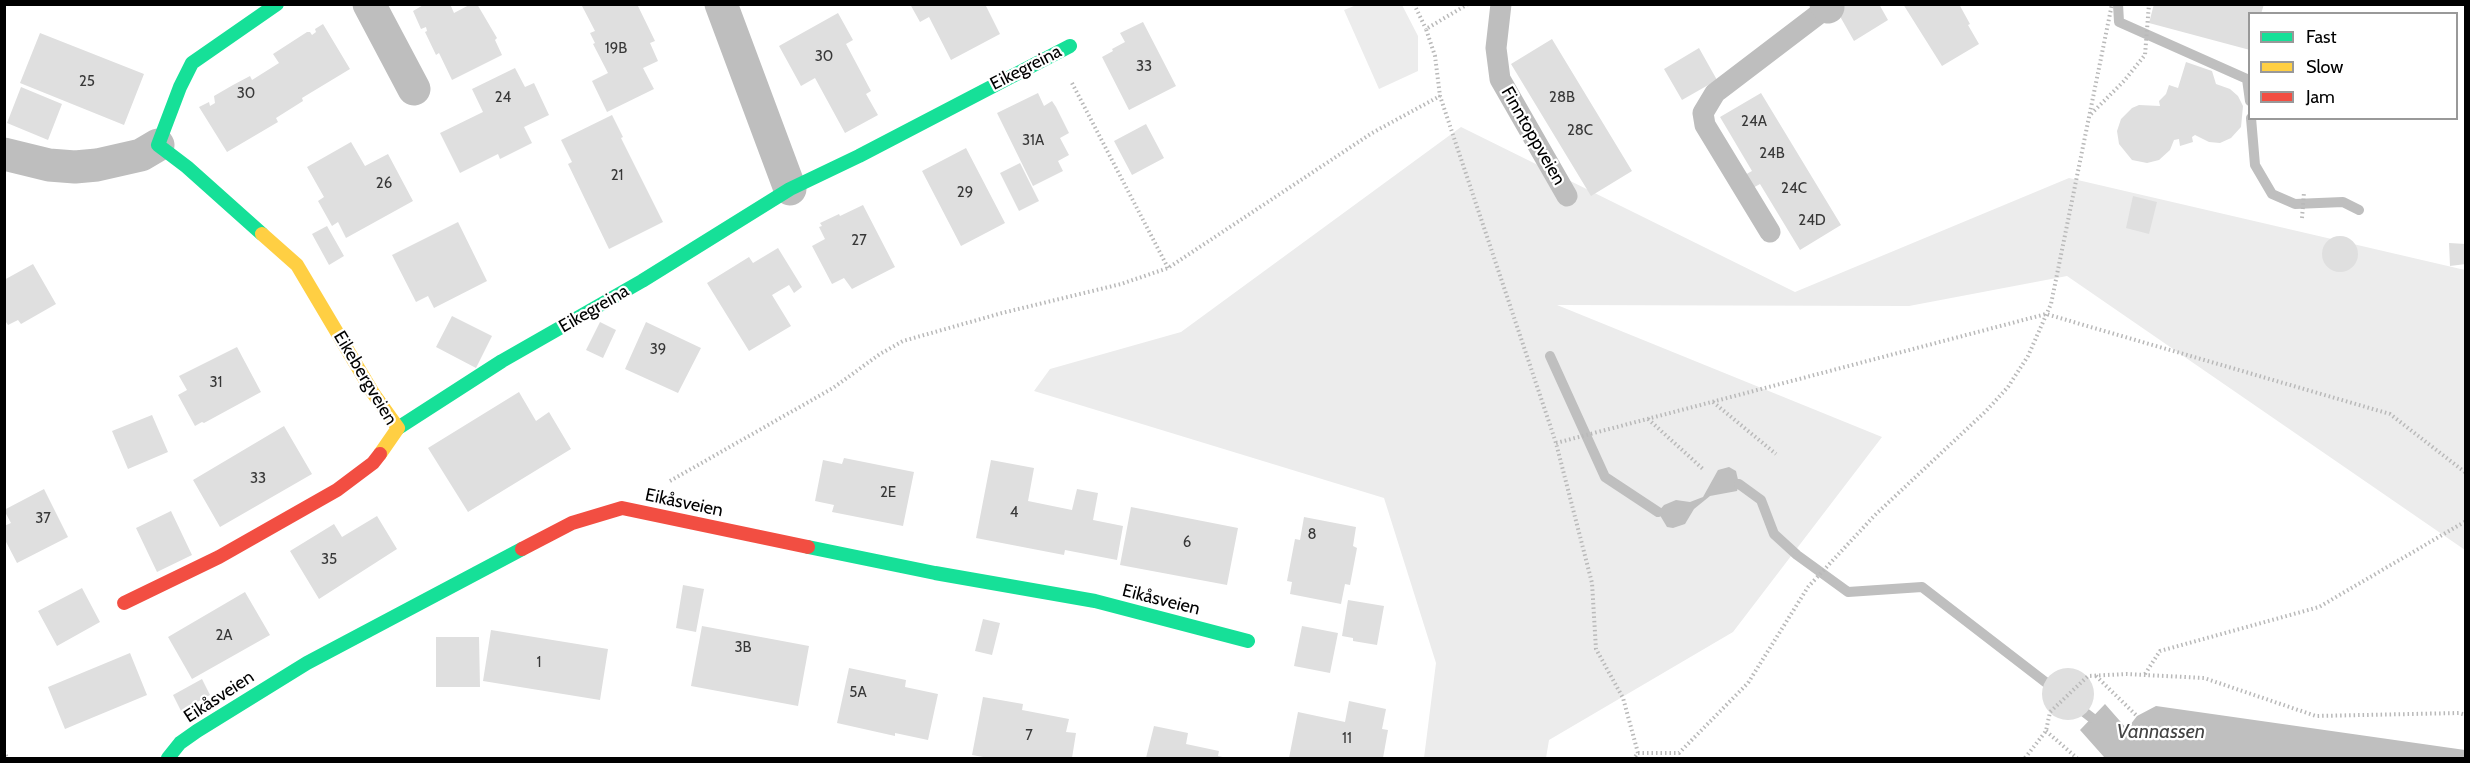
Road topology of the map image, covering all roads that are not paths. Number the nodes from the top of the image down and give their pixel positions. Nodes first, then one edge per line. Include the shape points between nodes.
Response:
1 (277, 4) edge
2 (369, 4) edge
3 (721, 4) edge
4 (1501, 4) edge
5 (1827, 6) edge
6 (1070, 46) dead end
7 (414, 90) dead end
8 (158, 145) junction
9 (4, 154) edge
10 (790, 189) junction
11 (1567, 196) dead end
12 (1770, 232) dead end
13 (398, 428) junction
14 (124, 603) dead end
15 (1248, 641) dead end
16 (168, 759) edge

1 - 8 street via 192,63
2 - 7 street
3 - 10 street
4 - 11 lane, Finntoppveien via 1496,48 1500,79
5 - 12 lane via 1715,93 1703,113 1705,125
6 - 10 street, Eikegreina
8 - 9 street via 141,155 75,167
8 - 13 street, Eikebergveien via 297,265
10 - 13 street, Eikegreina via 633,287 502,361
13 - 14 street, Eikebergveien via 373,463 338,490 219,557
15 - 16 street, Eikåsveien via 1095,601 934,573 622,508 572,523 307,663 197,731 180,743

